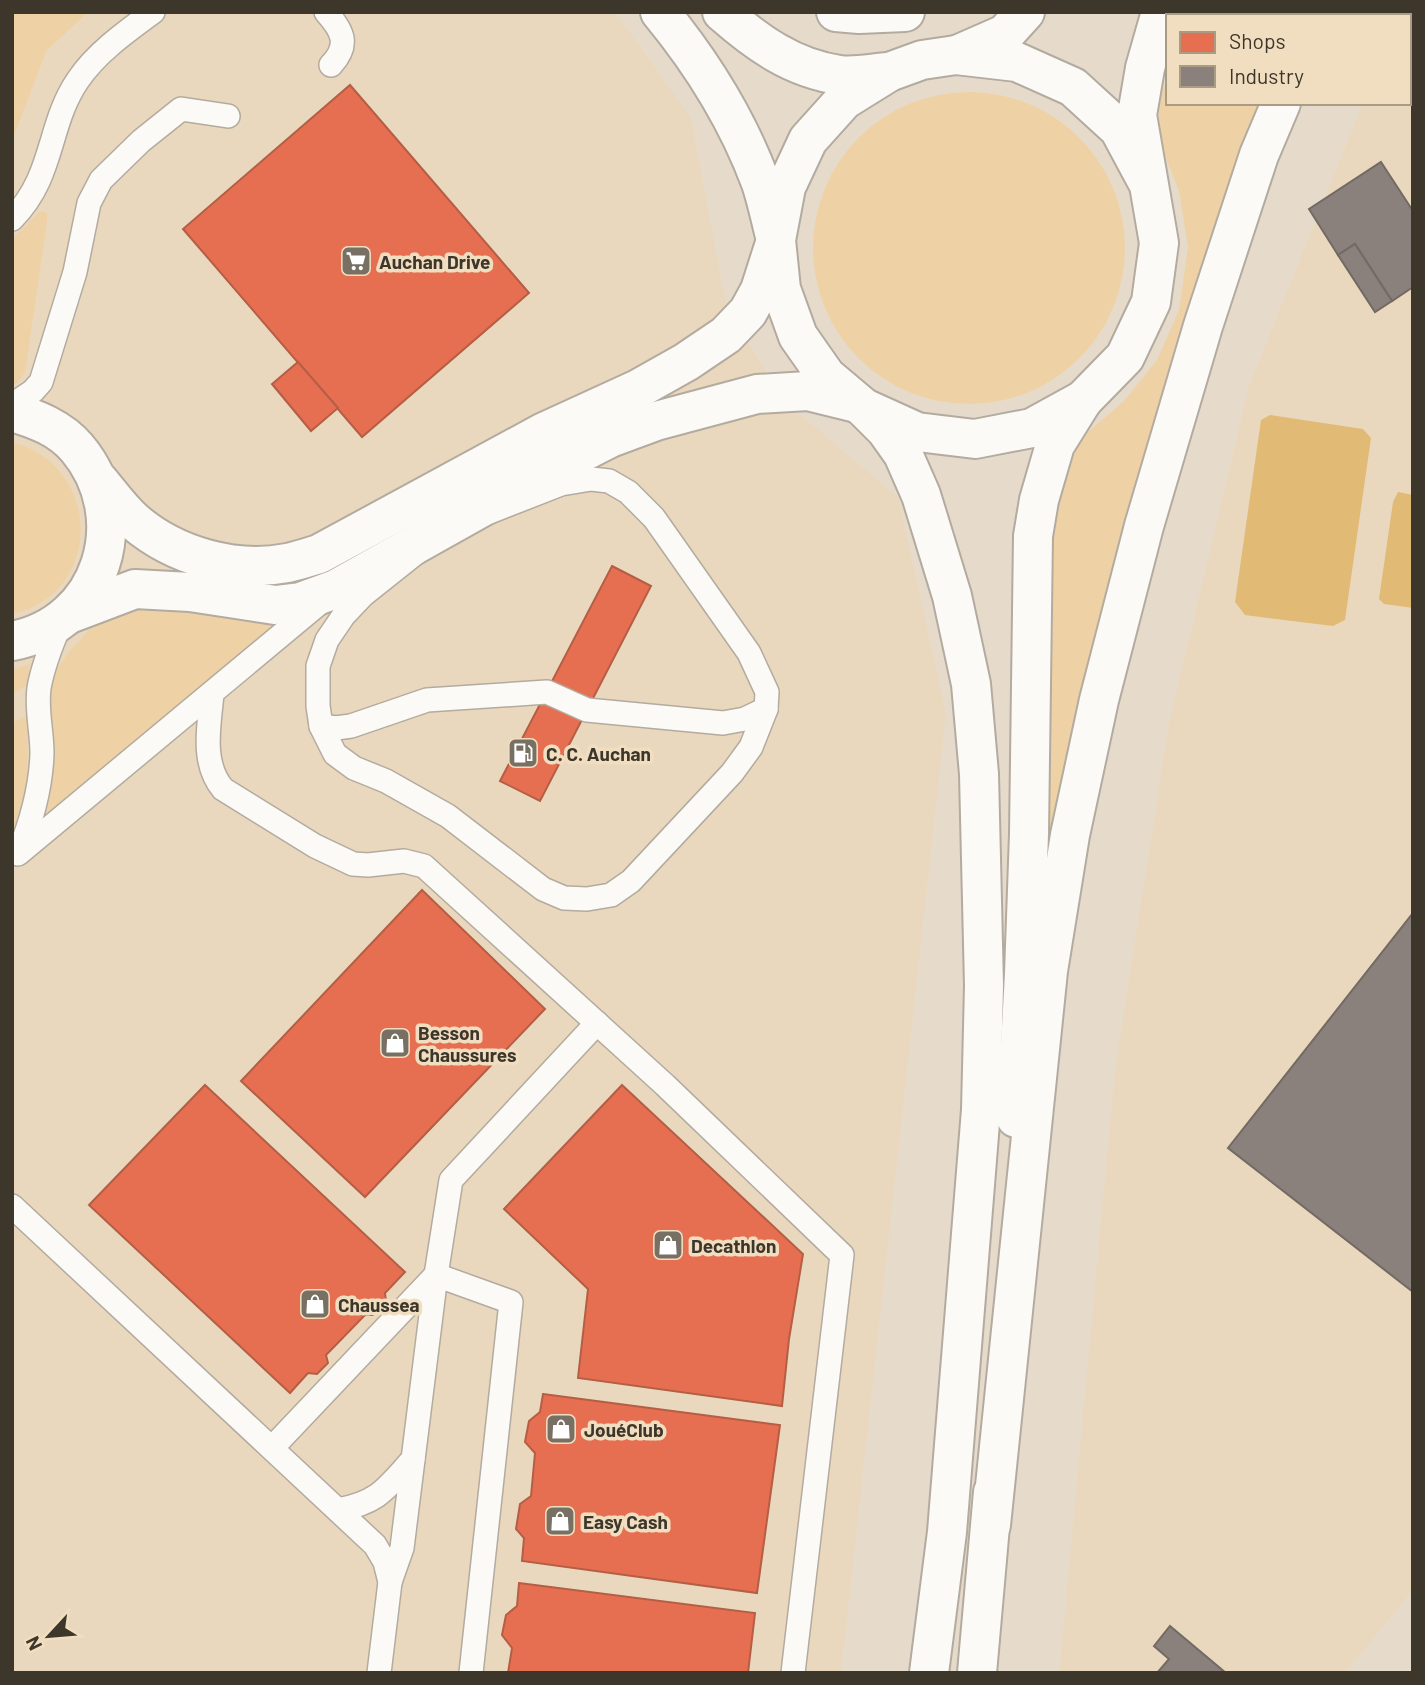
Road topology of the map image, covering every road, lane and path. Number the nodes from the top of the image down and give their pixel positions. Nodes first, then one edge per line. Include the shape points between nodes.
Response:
1 (153, 12) edge
2 (327, 12) edge
3 (660, 12) edge
4 (722, 12) edge
5 (836, 12) edge
6 (905, 12) edge
7 (1026, 12) edge
8 (1161, 12) edge
9 (956, 55) junction
10 (331, 65) dead end
11 (889, 72) junction
12 (1281, 105) edge
13 (228, 116) dead end
14 (1148, 183) junction
15 (12, 219) edge
16 (776, 240) junction
17 (1083, 400) junction
18 (12, 405) edge
19 (861, 405) junction
20 (12, 412) edge
21 (99, 481) junction
22 (446, 528) junction
23 (336, 589) junction
24 (65, 618) junction
25 (12, 641) edge
26 (212, 694) junction
27 (766, 709) junction
28 (321, 726) junction
29 (15, 857) edge
30 (597, 1023) junction
31 (12, 1206) edge
32 (436, 1275) junction
33 (272, 1448) junction
34 (413, 1459) junction
35 (338, 1510) junction
36 (991, 1524) junction
37 (390, 1581) junction
38 (379, 1673) edge
39 (471, 1673) edge
40 (793, 1673) edge
41 (929, 1673) edge
42 (977, 1673) edge

1 - 15 lane via 78,80 64,107 42,176
2 - 10 lane via 343,41 341,55
3 - 16 main road via 739,132 761,185
4 - 11 main road via 754,40 797,64 841,76
5 - 6 main road
7 - 9 main road via 1005,34
8 - 14 main road via 1137,115
9 - 11 main road via 922,60
9 - 14 main road via 1017,62 1073,87 1119,129
11 - 16 main road via 844,100 808,140 786,187
12 - 36 main road via 1259,155 1211,299 1148,513 1099,700 1070,835 1048,971
13 - 18 lane via 181,109 101,180 89,203 75,272 41,382
14 - 17 main road via 1159,243 1151,302 1125,357
16 - 19 main road via 781,289 798,336 826,376
16 - 21 main road via 760,290 748,312 726,335 638,389 544,432 319,554 286,563 242,565 194,556 168,545 133,520
17 - 19 main road via 1032,428 975,439 917,432
17 - 36 main road via 1055,444 1033,536 1024,974
19 - 22 main road via 808,391 757,394 683,413 610,438
19 - 41 main road via 903,454 921,495 952,596 971,684 979,774 984,986 981,1110 947,1532
20 - 21 main road via 44,422 76,447
21 - 24 main road via 107,519 104,558 88,593
22 - 23 main road
22 - 27 lane via 561,484 591,478 609,481 628,492 654,518 749,653 767,692
22 - 28 lane via 363,595 327,640 318,666
23 - 24 main road via 275,605 135,589
23 - 26 lane
24 - 25 main road via 30,638
24 - 29 lane via 47,656 39,690 42,752 37,799
26 - 29 lane
26 - 30 lane via 209,767 223,789 353,864 404,861 424,866
27 - 28 lane via 723,723 587,710 547,692 427,700 351,726
27 - 28 lane via 751,747 732,773 640,872 611,895 587,899 564,898 543,889 448,816 386,780 354,768 335,754
30 - 32 lane via 451,1180
30 - 40 lane via 842,1255
31 - 33 lane
32 - 33 lane
32 - 34 lane
32 - 39 lane via 511,1301
33 - 35 lane
34 - 35 lane via 377,1498
34 - 37 lane via 402,1548
35 - 37 lane via 375,1545
36 - 42 main road
37 - 38 lane

